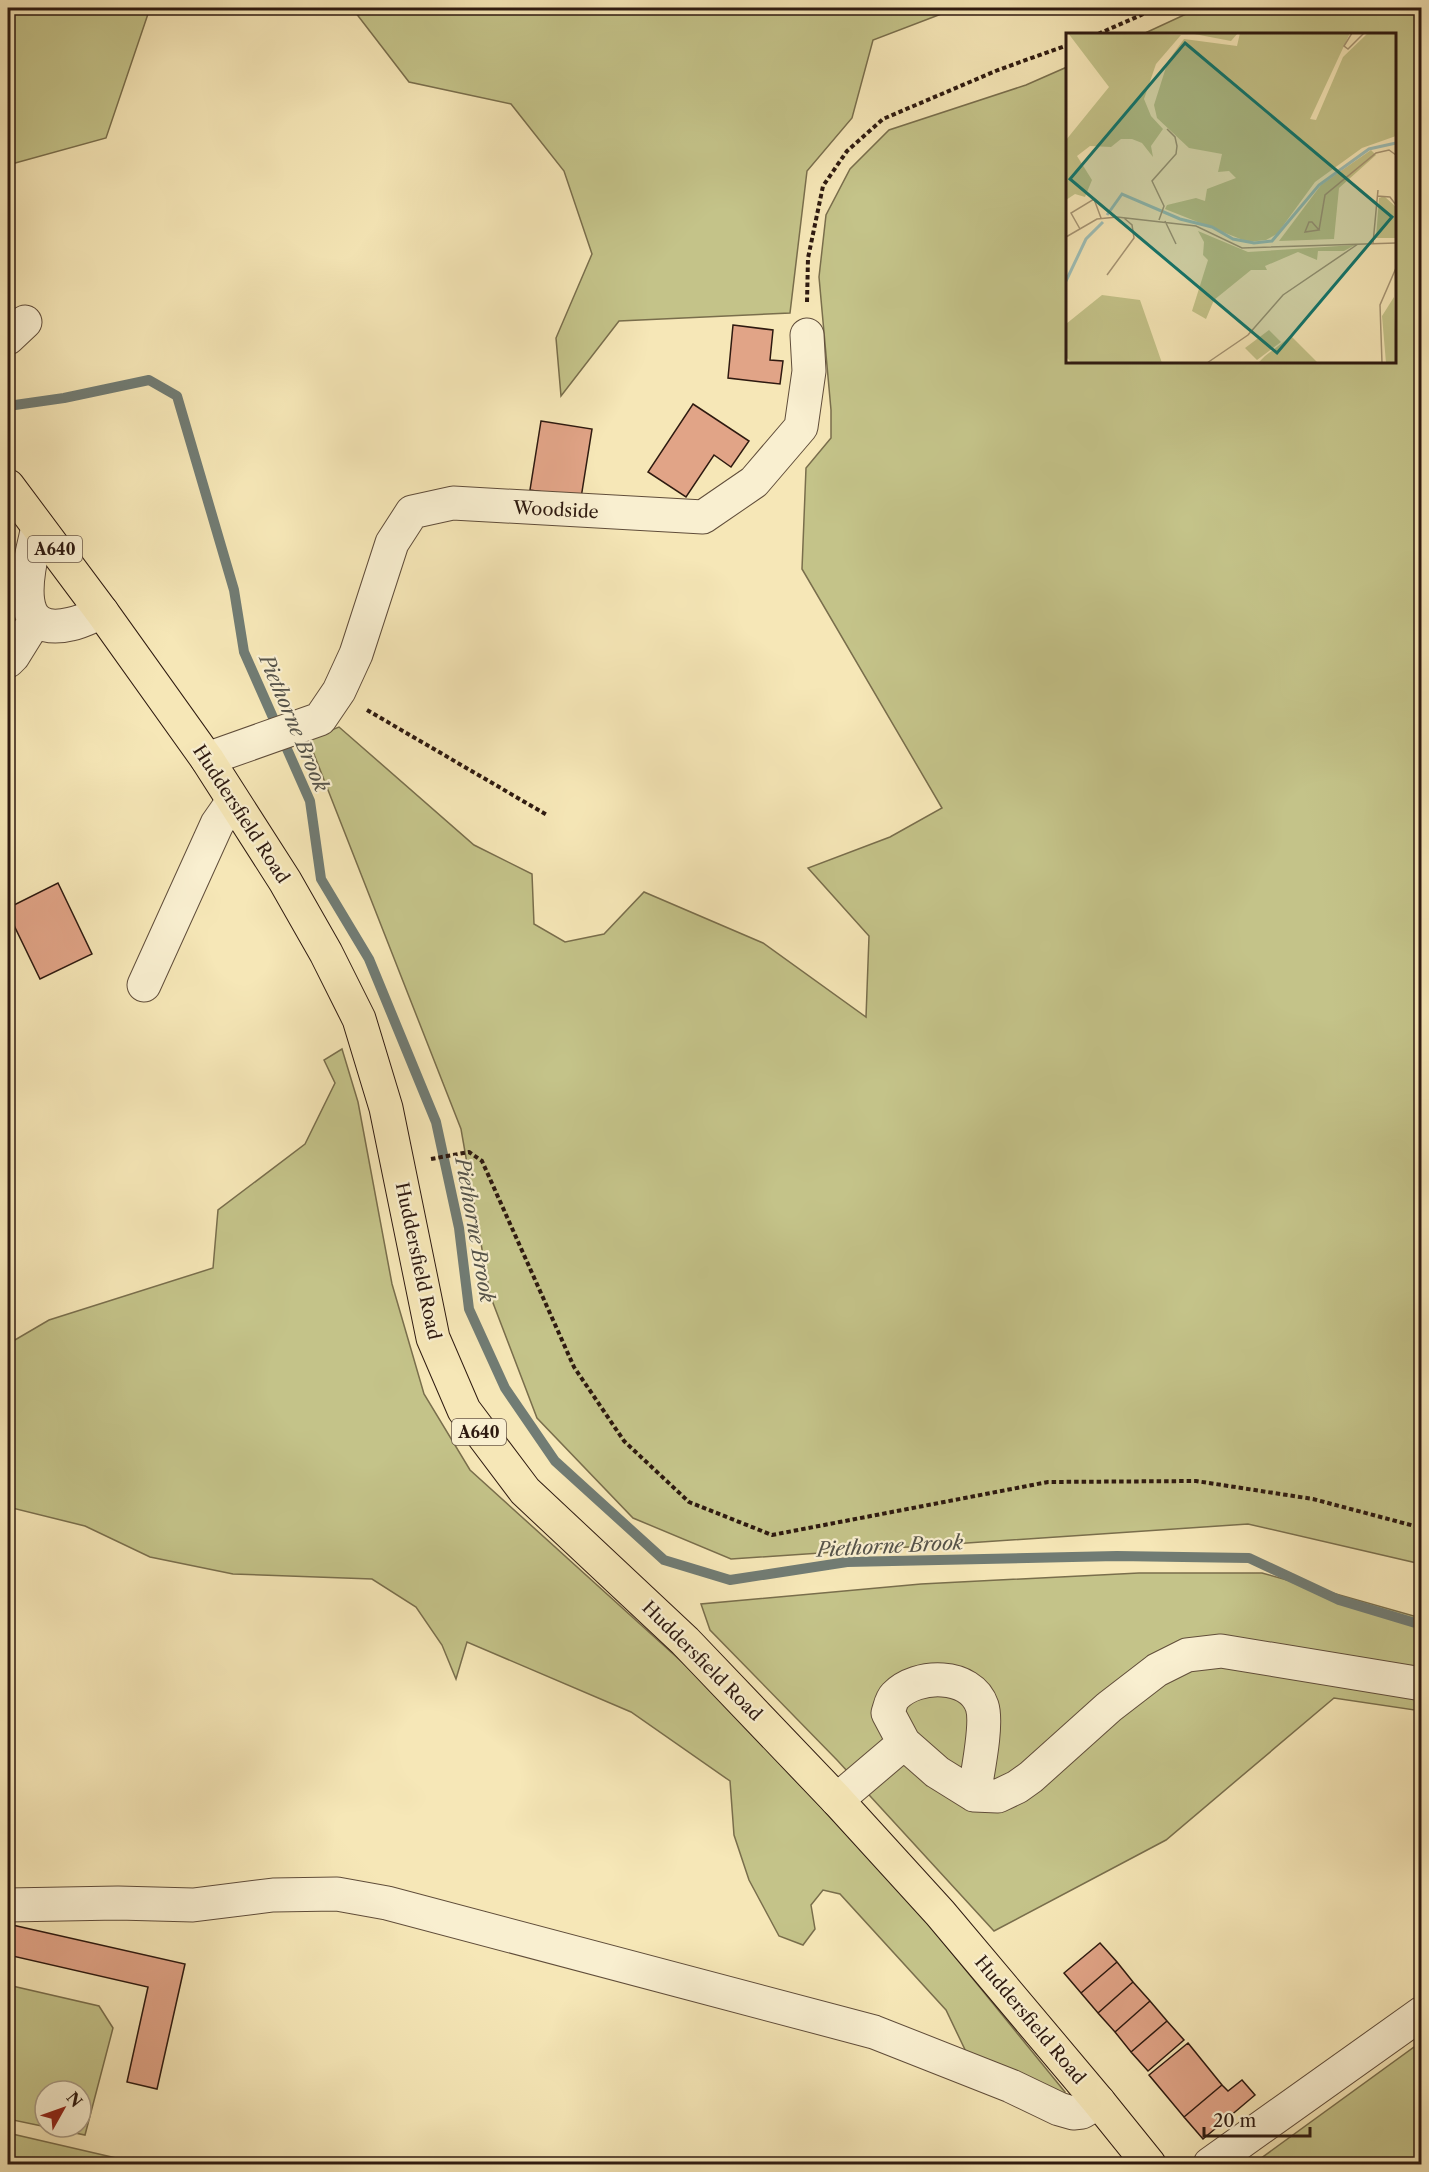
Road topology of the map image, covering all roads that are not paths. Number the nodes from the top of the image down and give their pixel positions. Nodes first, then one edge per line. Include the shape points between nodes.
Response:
1 (807, 335) road end
2 (8, 486) edge
3 (38, 527) junction
4 (102, 612) junction
5 (36, 619) junction
6 (8, 661) edge
7 (207, 759) junction
8 (233, 801) junction
9 (144, 985) dead end
10 (1422, 1684) edge
11 (904, 1743) junction
12 (974, 1795) junction
13 (837, 1800) junction
14 (8, 1905) edge
15 (1422, 2013) edge
16 (1099, 2102) junction
17 (1149, 2164) edge
18 (1210, 2164) edge

1 - 7 street, Woodside via 809,371 801,427 754,482 703,518 453,504 412,512 392,543 356,654 339,692 320,719
2 - 3 main road, Huddersfield Road / A640
3 - 4 main road, Huddersfield Road / A640
3 - 5 street via 27,580 27,604
4 - 5 street via 71,624 51,626
4 - 7 main road, Huddersfield Road / A640
5 - 6 street
7 - 8 main road, Huddersfield Road / A640
8 - 9 street via 217,824
8 - 13 main road, Huddersfield Road / A640 via 285,881 359,1019 386,1108 433,1338 464,1410 525,1491 685,1641
10 - 12 street via 1221,1651 1187,1655 1157,1670 1017,1787 998,1796
11 - 12 street via 937,1772
11 - 12 street via 888,1713 893,1698 904,1688 932,1680 954,1680 972,1690 983,1707
11 - 13 street
13 - 16 main road, Huddersfield Road / A640 via 940,1913
14 - 16 street via 193,1905 273,1895 337,1894 387,1903 874,2032 1073,2113
15 - 18 street
16 - 17 main road, Huddersfield Road / A640

